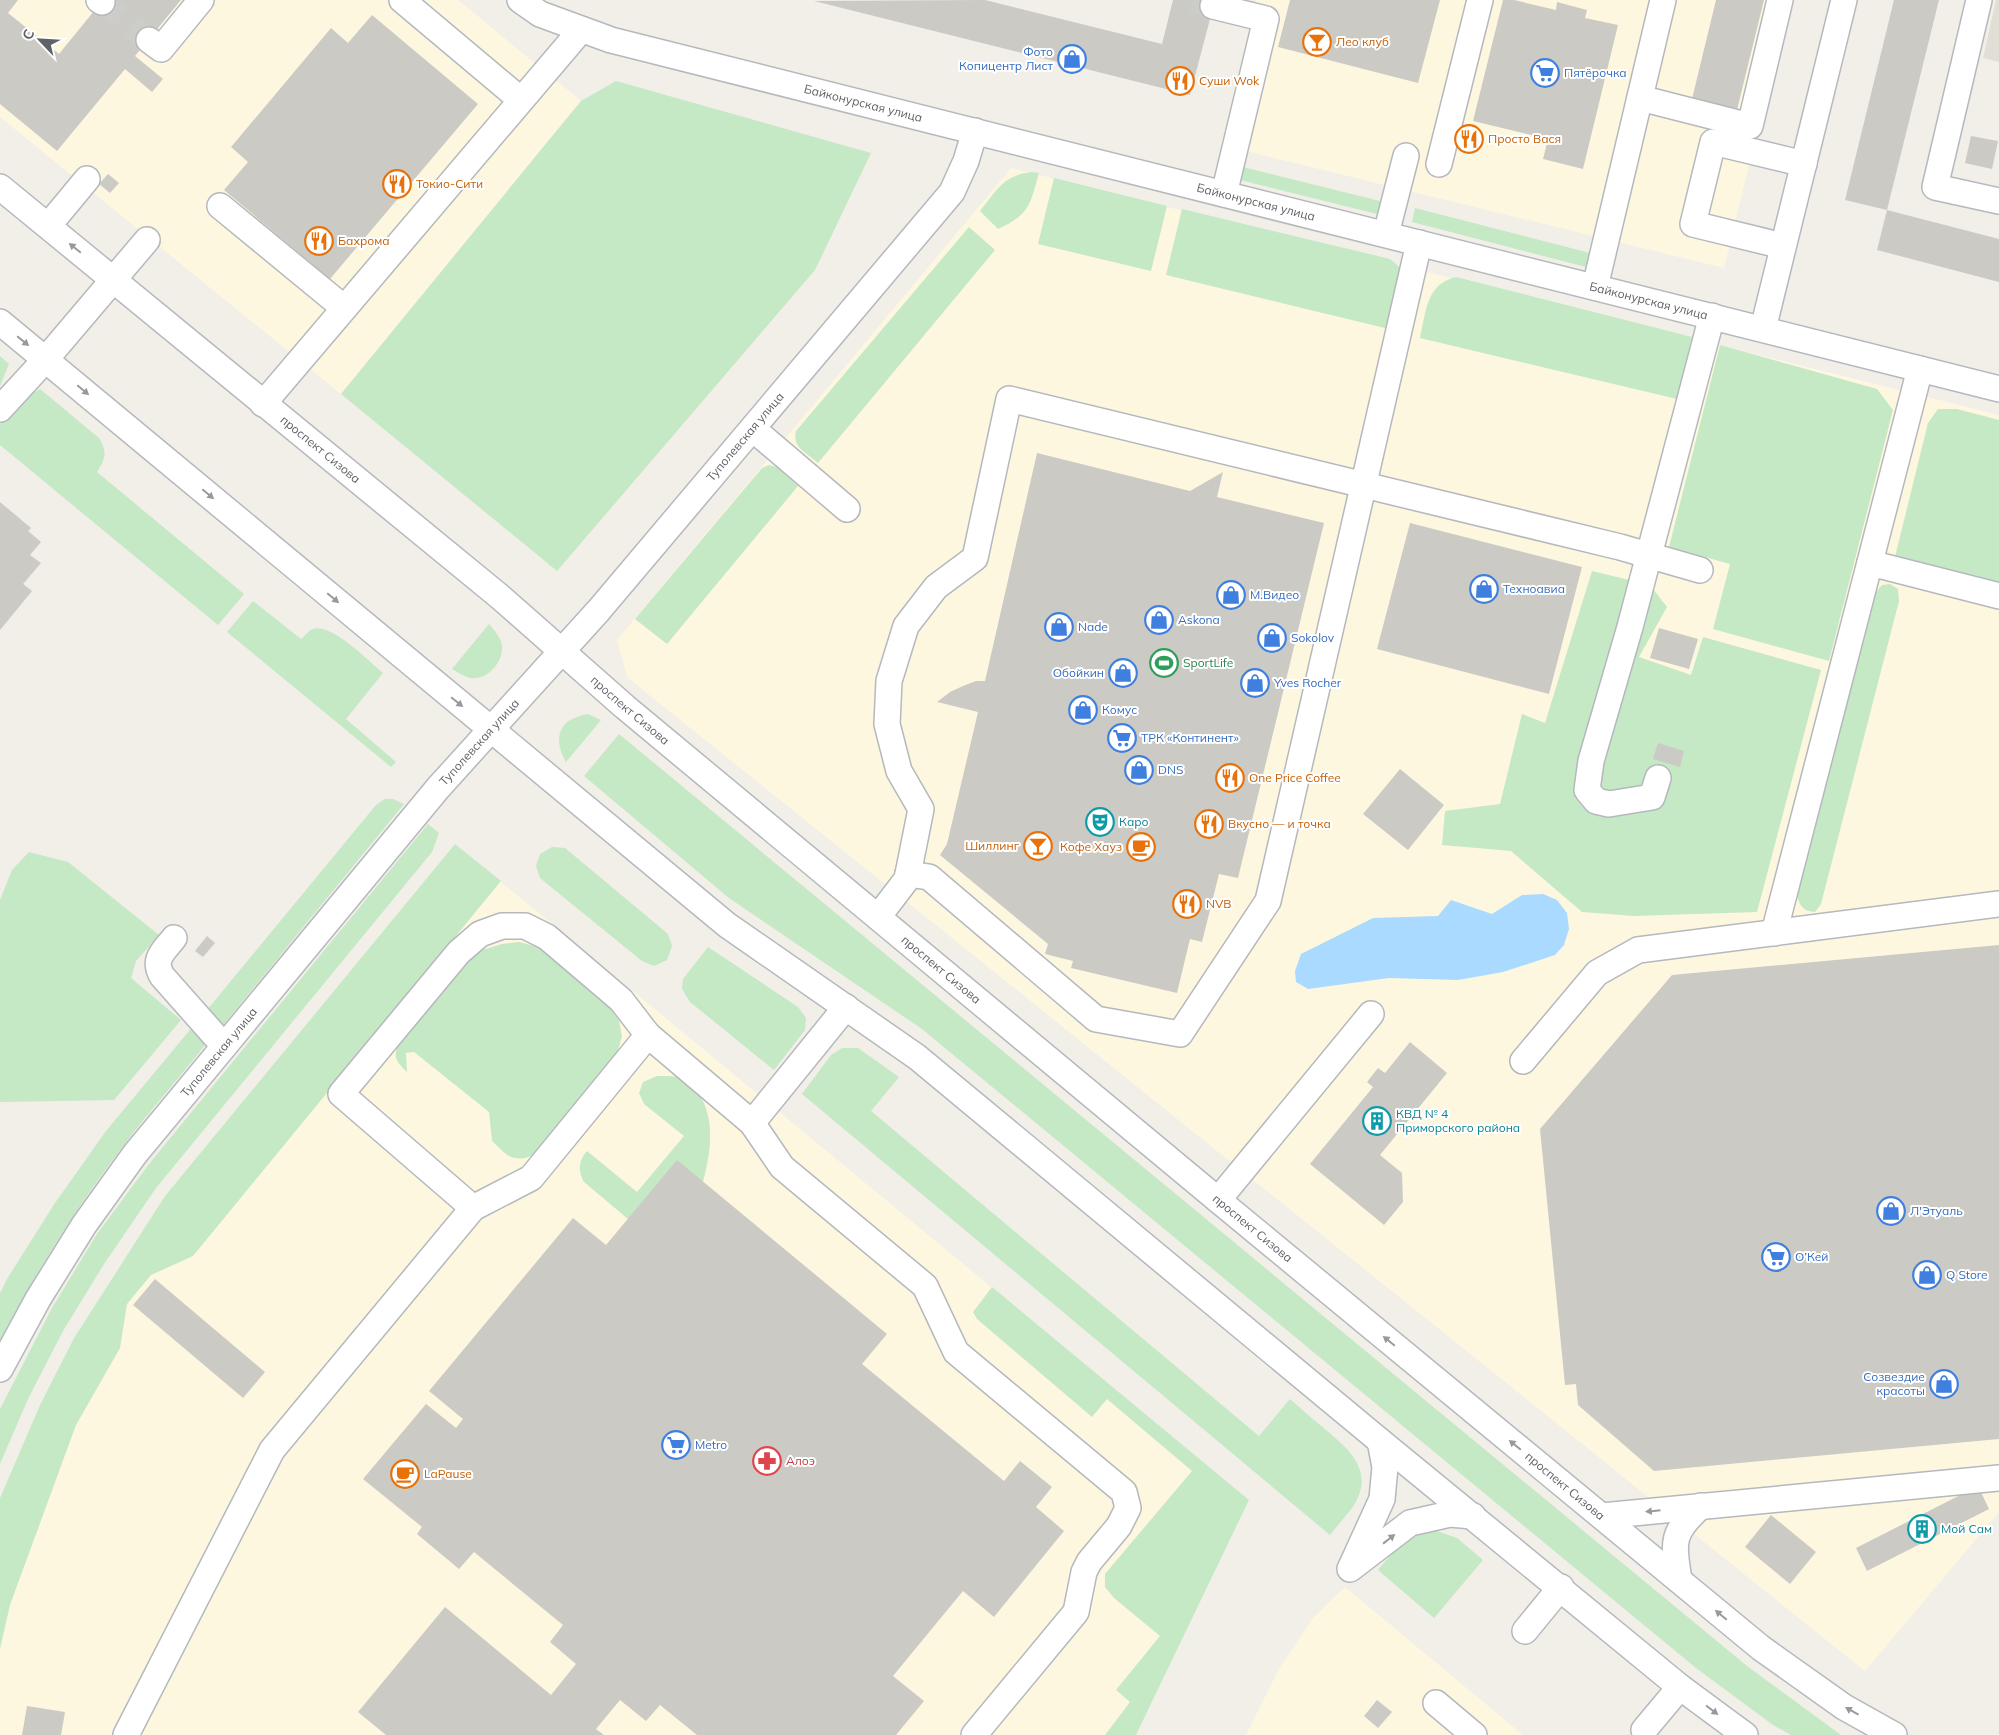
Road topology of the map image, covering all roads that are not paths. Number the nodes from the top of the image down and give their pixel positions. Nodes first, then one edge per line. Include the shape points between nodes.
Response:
1 (201, 0) edge
2 (402, 0) edge
3 (520, 0) edge
4 (1480, 0) edge
5 (1663, 0) edge
6 (1780, 0) edge
7 (1844, 0) edge
8 (1979, 0) edge
9 (1213, 6) tunnel mouth
10 (1268, 10) edge
11 (581, 30) junction
12 (149, 40) tunnel mouth
13 (1640, 98) junction
14 (521, 100) junction
15 (975, 131) junction
16 (1406, 156) dead end
17 (1439, 164) dead end
18 (1804, 164) junction
19 (87, 179) dead end
20 (0, 187) edge
21 (1224, 194) junction
22 (1999, 201) edge
23 (220, 206) dead end
24 (48, 226) junction
25 (1386, 234) junction
26 (147, 240) dead end
27 (1419, 242) junction
28 (1784, 246) junction
29 (113, 279) junction
30 (1595, 287) junction
31 (344, 308) junction
32 (1712, 316) junction
33 (0, 322) edge
34 (1763, 329) junction
35 (46, 359) junction
36 (1920, 368) junction
37 (1999, 389) edge
38 (263, 404) junction
39 (0, 409) edge
40 (753, 429) junction
41 (1363, 485) junction
42 (846, 509) dead end
43 (1649, 555) junction
44 (1870, 563) junction
45 (1700, 570) dead end
46 (1999, 596) edge
47 (562, 651) junction
48 (491, 730) junction
49 (1658, 778) dead end
50 (908, 874) junction
51 (1999, 904) edge
52 (878, 916) junction
53 (1774, 932) junction
54 (174, 938) dead end
55 (846, 1007) junction
56 (1371, 1014) dead end
57 (648, 1035) junction
58 (224, 1046) junction
59 (1523, 1061) dead end
60 (752, 1123) junction
61 (1218, 1200) junction
62 (473, 1208) junction
63 (0, 1369) edge
64 (1380, 1441) junction
65 (1999, 1478) edge
66 (1701, 1506) junction
67 (1473, 1516) junction
68 (1602, 1516) junction
69 (1679, 1580) junction
70 (1561, 1587) junction
71 (1525, 1631) dead end
72 (1680, 1687) junction
73 (1436, 1703) dead end
74 (1644, 1730) dead end
75 (126, 1735) edge
76 (974, 1735) edge
77 (1474, 1735) edge
78 (1745, 1735) edge
79 (1894, 1735) edge

1 - 12 street via 161,49
2 - 14 street
3 - 11 street, Байконурская улица via 540,14
4 - 17 street
5 - 13 street
6 - 13 street via 1750,126
7 - 18 street
8 - 22 street via 1935,187
9 - 10 street
10 - 21 street
11 - 14 street
11 - 15 street, Байконурская улица
13 - 30 street
14 - 31 street
15 - 21 street, Байконурская улица
15 - 40 street, Туполевская улица via 952,192
16 - 25 street
18 - 28 street
18 - 28 street via 1713,142 1697,206 1693,224
19 - 24 street
20 - 24 street, проспект Сизова
21 - 25 street, Байконурская улица
23 - 31 street
29 -> 24 street, проспект Сизова
25 - 27 street, Байконурская улица
26 - 29 street
27 - 30 street, Байконурская улица
27 - 41 street
28 - 34 street
29 - 35 street
29 - 38 street, проспект Сизова
30 - 32 street, Байконурская улица
31 - 38 street
32 - 34 street, Байконурская улица
32 - 43 street
33 -> 35 street
34 - 36 street, Байконурская улица
35 - 39 street
35 -> 48 street
36 - 37 street, Байконурская улица
36 - 44 street
38 - 47 street, проспект Сизова
40 - 42 street
40 - 47 street, Туполевская улица
41 - 43 street
41 - 50 street via 1009,399 976,558 936,587 906,626 889,681 886,724 898,771 921,809
41 - 50 street via 1268,901 1180,1034 1096,1019 929,877
43 - 45 street
43 - 49 street via 1591,760 1587,790 1596,801 1609,804 1652,797
44 - 46 street
44 - 53 street
47 - 48 street, Туполевская улица
47 - 52 street, проспект Сизова
48 - 55 street via 727,925
48 - 58 street, Туполевская улица via 438,788
50 - 52 street
51 - 53 street
52 - 61 street, проспект Сизова
53 - 59 street via 1638,950 1597,973
54 - 58 street via 158,958 157,968
55 - 60 street
55 - 64 street via 917,1057 1004,1126
56 - 61 street
57 - 60 street
57 - 62 street via 531,1178
57 - 62 street via 620,1000 548,937 525,926 502,926 480,934 459,952 341,1094
58 - 63 street, Туполевская улица via 135,1154 84,1225
60 - 76 street via 782,1167 925,1286 956,1352 1124,1492 1128,1508 1119,1526 1084,1572 1076,1612
68 -> 61 street, проспект Сизова
62 - 75 street via 272,1450
64 - 67 street
64 -> 67 street via 1385,1467 1382,1499 1350,1569 1410,1523 1450,1514
65 - 66 street
66 -> 68 street
66 - 69 street via 1678,1530 1674,1552
67 - 70 street
68 - 69 street, проспект Сизова
79 -> 69 street, проспект Сизова via 1844,1707 1761,1648
70 - 71 street
70 - 72 street
72 - 74 street
72 -> 78 street
73 - 77 street

